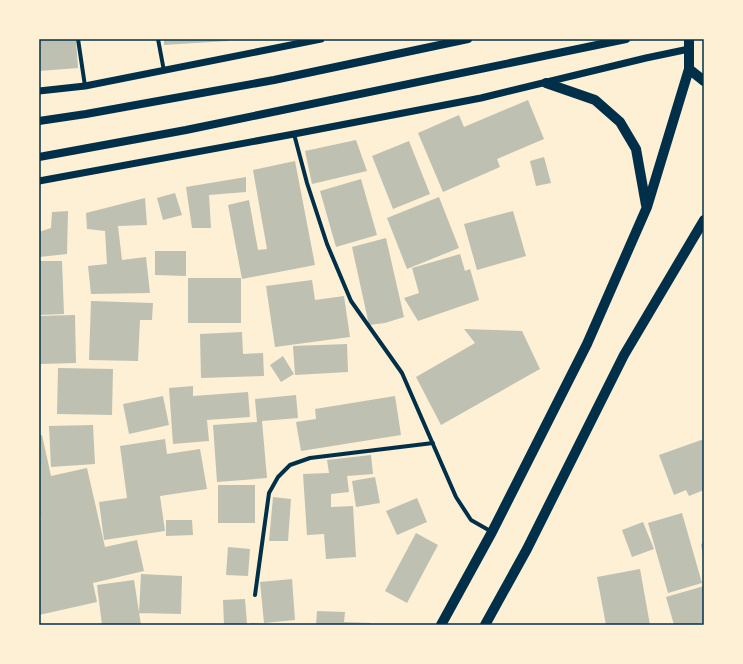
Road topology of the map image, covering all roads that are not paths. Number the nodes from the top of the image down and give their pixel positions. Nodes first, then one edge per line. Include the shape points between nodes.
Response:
1 (78, 39) edge
2 (158, 39) edge
3 (321, 39) edge
4 (468, 39) edge
5 (626, 39) edge
6 (689, 44) edge
7 (689, 69) junction
8 (164, 71) junction
9 (704, 81) edge
10 (546, 82) junction
11 (85, 86) junction
12 (39, 91) edge
13 (39, 121) edge
14 (294, 134) junction
15 (39, 157) edge
16 (39, 181) edge
17 (647, 207) junction
18 (704, 220) edge
19 (433, 443) junction
20 (492, 532) junction
21 (254, 595) dead end
22 (441, 625) edge
23 (485, 625) edge

1 - 11 street
2 - 8 street
3 - 8 street
4 - 13 main road via 266,82
5 - 15 main road via 186,130
6 - 7 main road
6 - 10 street via 646,58
7 - 9 main road
7 - 17 main road
8 - 11 street
10 - 14 street via 481,98
10 - 17 main road via 595,100 620,122 636,149
11 - 12 street
14 - 16 street
14 - 19 street via 306,184 351,301 402,373
17 - 20 main road via 588,344
18 - 23 main road via 624,355 527,549
19 - 20 street via 456,497 470,520
19 - 21 street via 310,458 290,465 278,477 269,493
20 - 22 main road

